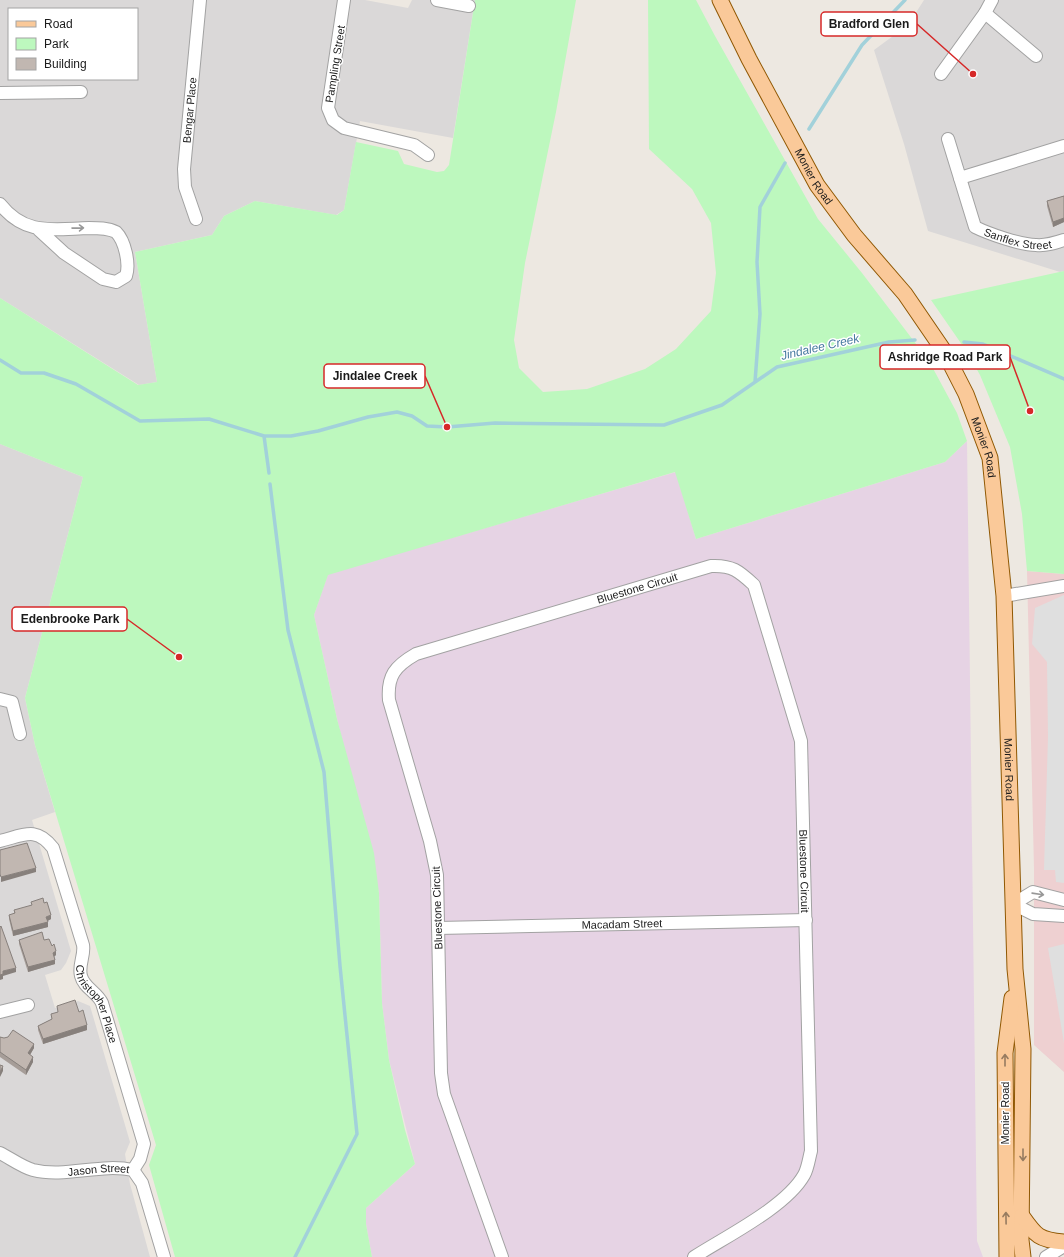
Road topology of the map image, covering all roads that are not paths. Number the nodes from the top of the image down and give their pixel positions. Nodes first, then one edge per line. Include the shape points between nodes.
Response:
1 (200, 0) edge
2 (344, 0) edge
3 (437, 0) edge
4 (720, 0) edge
5 (992, 0) edge
6 (469, 6) dead end
7 (986, 14) junction
8 (1036, 56) dead end
9 (941, 74) dead end
10 (81, 92) dead end
11 (0, 93) edge
12 (948, 139) dead end
13 (1064, 146) edge
14 (428, 155) dead end
15 (960, 178) junction
16 (0, 204) edge
17 (196, 219) dead end
18 (39, 230) junction
19 (1064, 240) edge
20 (1064, 586) edge
21 (1004, 596) junction
22 (0, 699) edge
23 (20, 734) dead end
24 (0, 841) edge
25 (1064, 900) edge
26 (1013, 904) junction
27 (1064, 916) edge
28 (806, 920) junction
29 (438, 928) junction
30 (1015, 969) junction
31 (28, 1005) dead end
32 (0, 1012) edge
33 (0, 1153) edge
34 (133, 1170) junction
35 (1022, 1216) junction
36 (1064, 1242) edge
37 (1064, 1246) edge
38 (164, 1257) edge
39 (502, 1257) edge
40 (694, 1257) edge
41 (1007, 1257) edge
42 (1023, 1257) edge
43 (1046, 1257) edge

1 - 17 street, Bengar Place via 184,169 186,186
2 - 14 street, Pampling Street via 328,108 333,120 344,128 414,145
3 - 6 street
4 - 21 main road, Monier Road via 817,185 854,236 905,294 944,351 966,394 990,458
5 - 7 street
7 - 8 street
7 - 9 street
10 - 11 street
12 - 15 street, Sanflex Street
13 - 15 street
15 - 19 street, Sanflex Street via 975,227 1035,245 1050,245
16 - 18 street via 16,220
18 -> 18 street via 102,228 116,232 123,243 126,276 116,282 103,279 62,252
20 - 21 street
21 - 26 main road, Monier Road
22 - 23 street via 12,702
24 - 34 street, Christopher Place via 29,833 44,837 53,848 83,944 81,978 102,1001 144,1144 140,1159
26 -> 25 street via 1033,892
26 - 27 street via 1032,914
26 - 30 main road, Monier Road
28 - 29 street, Macadam Street
28 - 29 street, Bluestone Circuit via 801,741 754,584 740,571 724,565 711,566 416,654 404,660 393,672 388,688 389,700 430,841 437,875
28 - 40 street, Bluestone Circuit via 811,1144 804,1174 792,1190 772,1207
29 - 39 street, Bluestone Circuit via 441,1074 444,1094
30 -> 35 main road, Monier Road via 1023,1049
41 -> 30 main road, Monier Road via 1005,1053
31 - 32 street
33 - 34 street, Jason Street via 31,1169 43,1172 118,1167
34 - 38 street, Jason Street via 142,1183
35 - 36 main road via 1041,1238
35 - 42 main road, Monier Road
37 - 43 street

